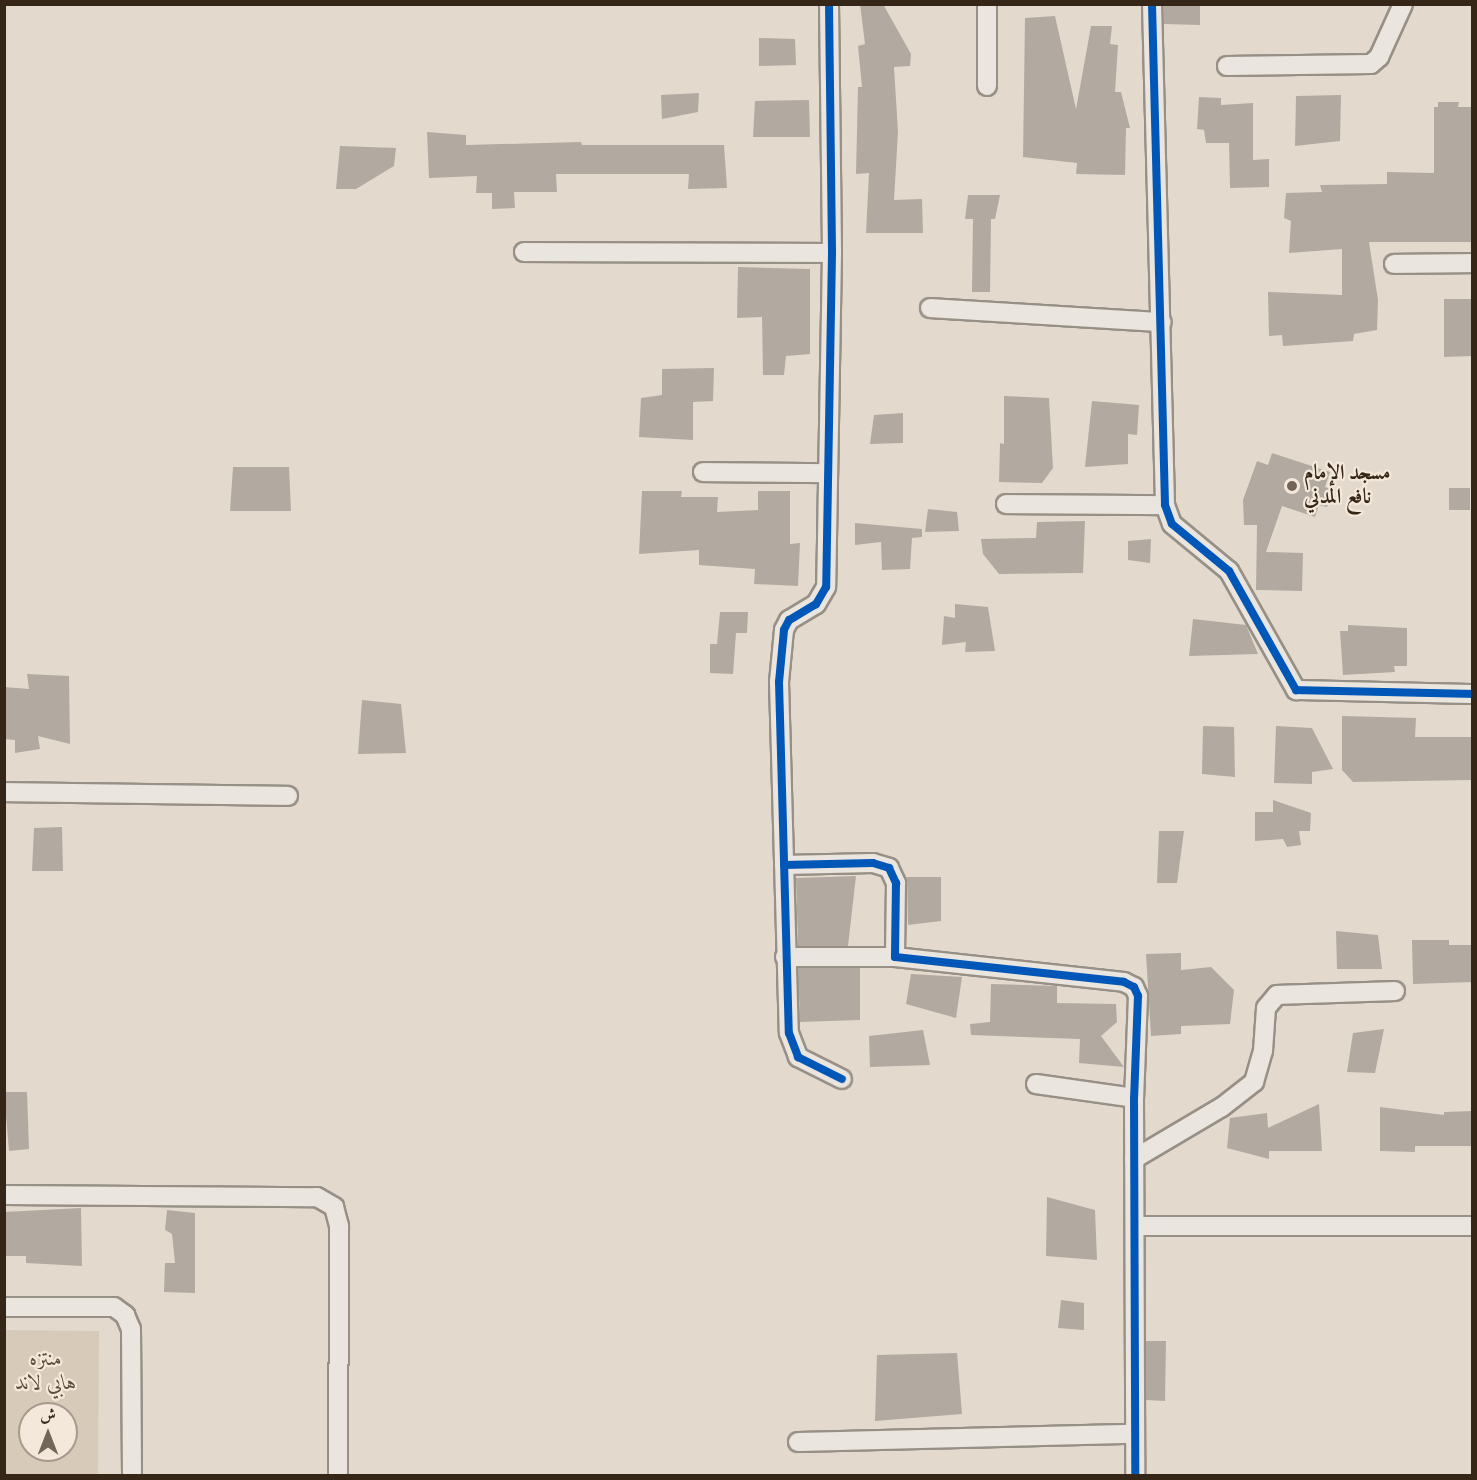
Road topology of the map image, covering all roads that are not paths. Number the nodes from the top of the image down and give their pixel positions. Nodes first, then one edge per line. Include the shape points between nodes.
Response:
1 (829, 4) edge
2 (987, 4) edge
3 (1152, 4) edge
4 (1403, 4) edge
5 (1227, 66) dead end
6 (987, 86) dead end
7 (524, 252) dead end
8 (832, 253) junction
9 (1473, 263) edge
10 (1394, 264) dead end
11 (930, 308) dead end
12 (1162, 322) junction
13 (703, 472) dead end
14 (826, 473) junction
15 (1006, 504) dead end
16 (1166, 505) junction
17 (1473, 694) edge
18 (4, 792) edge
19 (288, 796) dead end
20 (784, 865) junction
21 (785, 957) junction
22 (895, 957) junction
23 (1395, 992) dead end
24 (842, 1079) dead end
25 (1036, 1084) dead end
26 (1134, 1098) junction
27 (1134, 1159) junction
28 (4, 1194) edge
29 (1135, 1226) junction
30 (1473, 1226) edge
31 (4, 1307) edge
32 (1135, 1434) junction
33 (798, 1442) dead end
34 (132, 1476) edge
35 (338, 1476) edge
36 (1135, 1476) edge

1 - 8 street
2 - 6 street
3 - 12 street
4 - 5 street via 1380,57 1371,64
7 - 8 street
8 - 14 street
9 - 10 street
11 - 12 street
12 - 16 street
13 - 14 street
14 - 20 street via 826,587 816,604 789,620 784,630 779,682
15 - 16 street
16 - 17 street via 1172,524 1238,583 1296,690
18 - 19 street
20 - 21 street
20 - 22 street via 873,863 889,868 896,883
21 - 22 street
21 - 24 street via 791,1045 798,1057
22 - 26 street via 1131,984 1138,996
23 - 27 street via 1277,995 1266,1008 1263,1051 1254,1082 1222,1107
25 - 26 street
26 - 27 street
27 - 29 street
28 - 35 street via 317,1197 334,1207 339,1226
29 - 30 street
29 - 32 street
31 - 34 street via 114,1307 125,1315 131,1329
32 - 33 street
32 - 36 street

